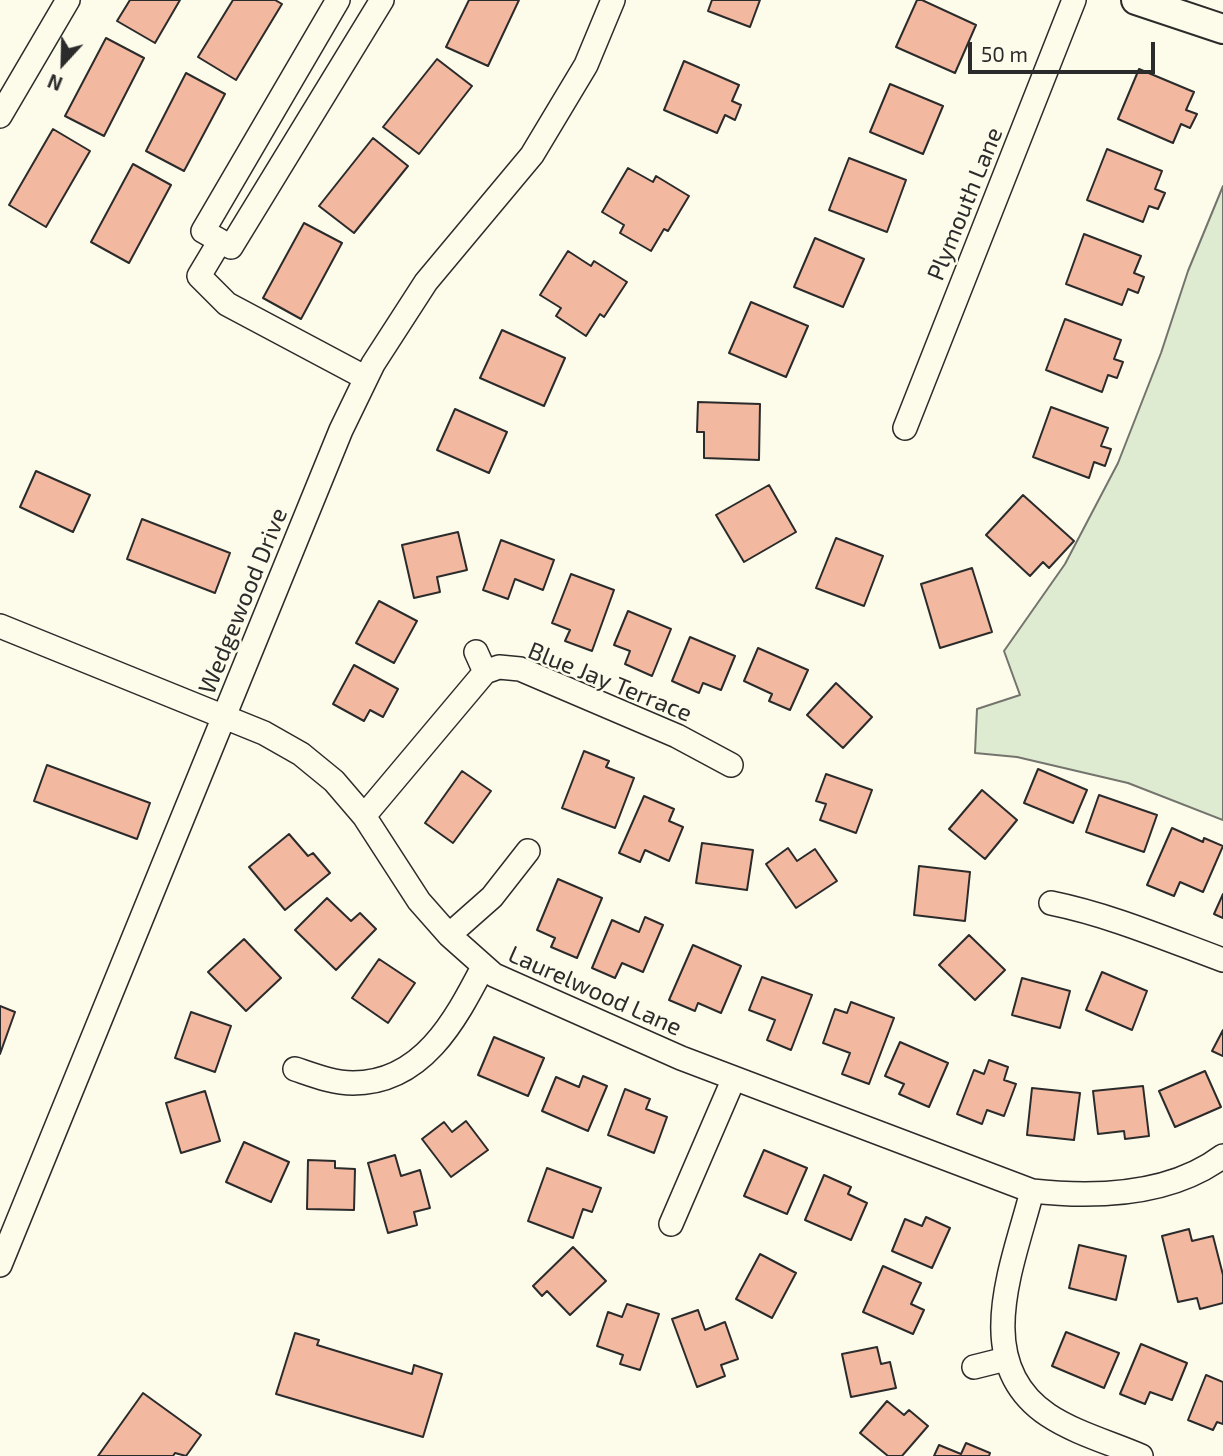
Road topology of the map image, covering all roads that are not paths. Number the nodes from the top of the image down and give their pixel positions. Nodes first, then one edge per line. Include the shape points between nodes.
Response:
1 (68, 0) edge
2 (338, 0) edge
3 (382, 0) edge
4 (613, 0) edge
5 (1074, 0) edge
6 (1136, 0) edge
7 (1223, 29) edge
8 (0, 116) edge
9 (220, 240) junction
10 (366, 378) junction
11 (905, 428) dead end
12 (0, 626) edge
13 (225, 717) junction
14 (731, 765) dead end
15 (364, 816) junction
16 (528, 851) dead end
17 (1051, 903) dead end
18 (449, 935) junction
19 (1223, 960) edge
20 (483, 967) junction
21 (295, 1069) dead end
22 (734, 1078) junction
23 (1223, 1156) edge
24 (1032, 1191) junction
25 (671, 1224) dead end
26 (0, 1265) edge
27 (1006, 1359) junction
28 (974, 1367) dead end
29 (1141, 1456) edge

1 - 8 street
2 - 9 street via 203,231
3 - 9 street via 231,247
4 - 10 street, Wedgewood Drive via 586,65 531,155 426,282
5 - 11 street, Plymouth Lane
6 - 7 street
9 - 10 street via 199,276 227,304
10 - 13 street, Wedgewood Drive
12 - 13 street, Laurelwood Lane
13 - 15 street, Laurelwood Lane via 301,754 334,781
13 - 26 street, Wedgewood Drive
14 - 15 street, Blue Jay Terrace via 677,736 520,669 480,662
15 - 18 street, Laurelwood Lane via 419,901
16 - 18 street via 492,897
17 - 19 street via 1105,916
18 - 20 street, Laurelwood Lane
20 - 21 street via 442,1036 425,1057 404,1071 379,1081 353,1083
20 - 22 street, Laurelwood Lane
22 - 24 street, Laurelwood Lane
22 - 25 street
23 - 24 street, Laurelwood Lane via 1168,1182 1122,1193
24 - 27 street via 1003,1308
27 - 28 street
27 - 29 street via 1015,1380 1047,1415

